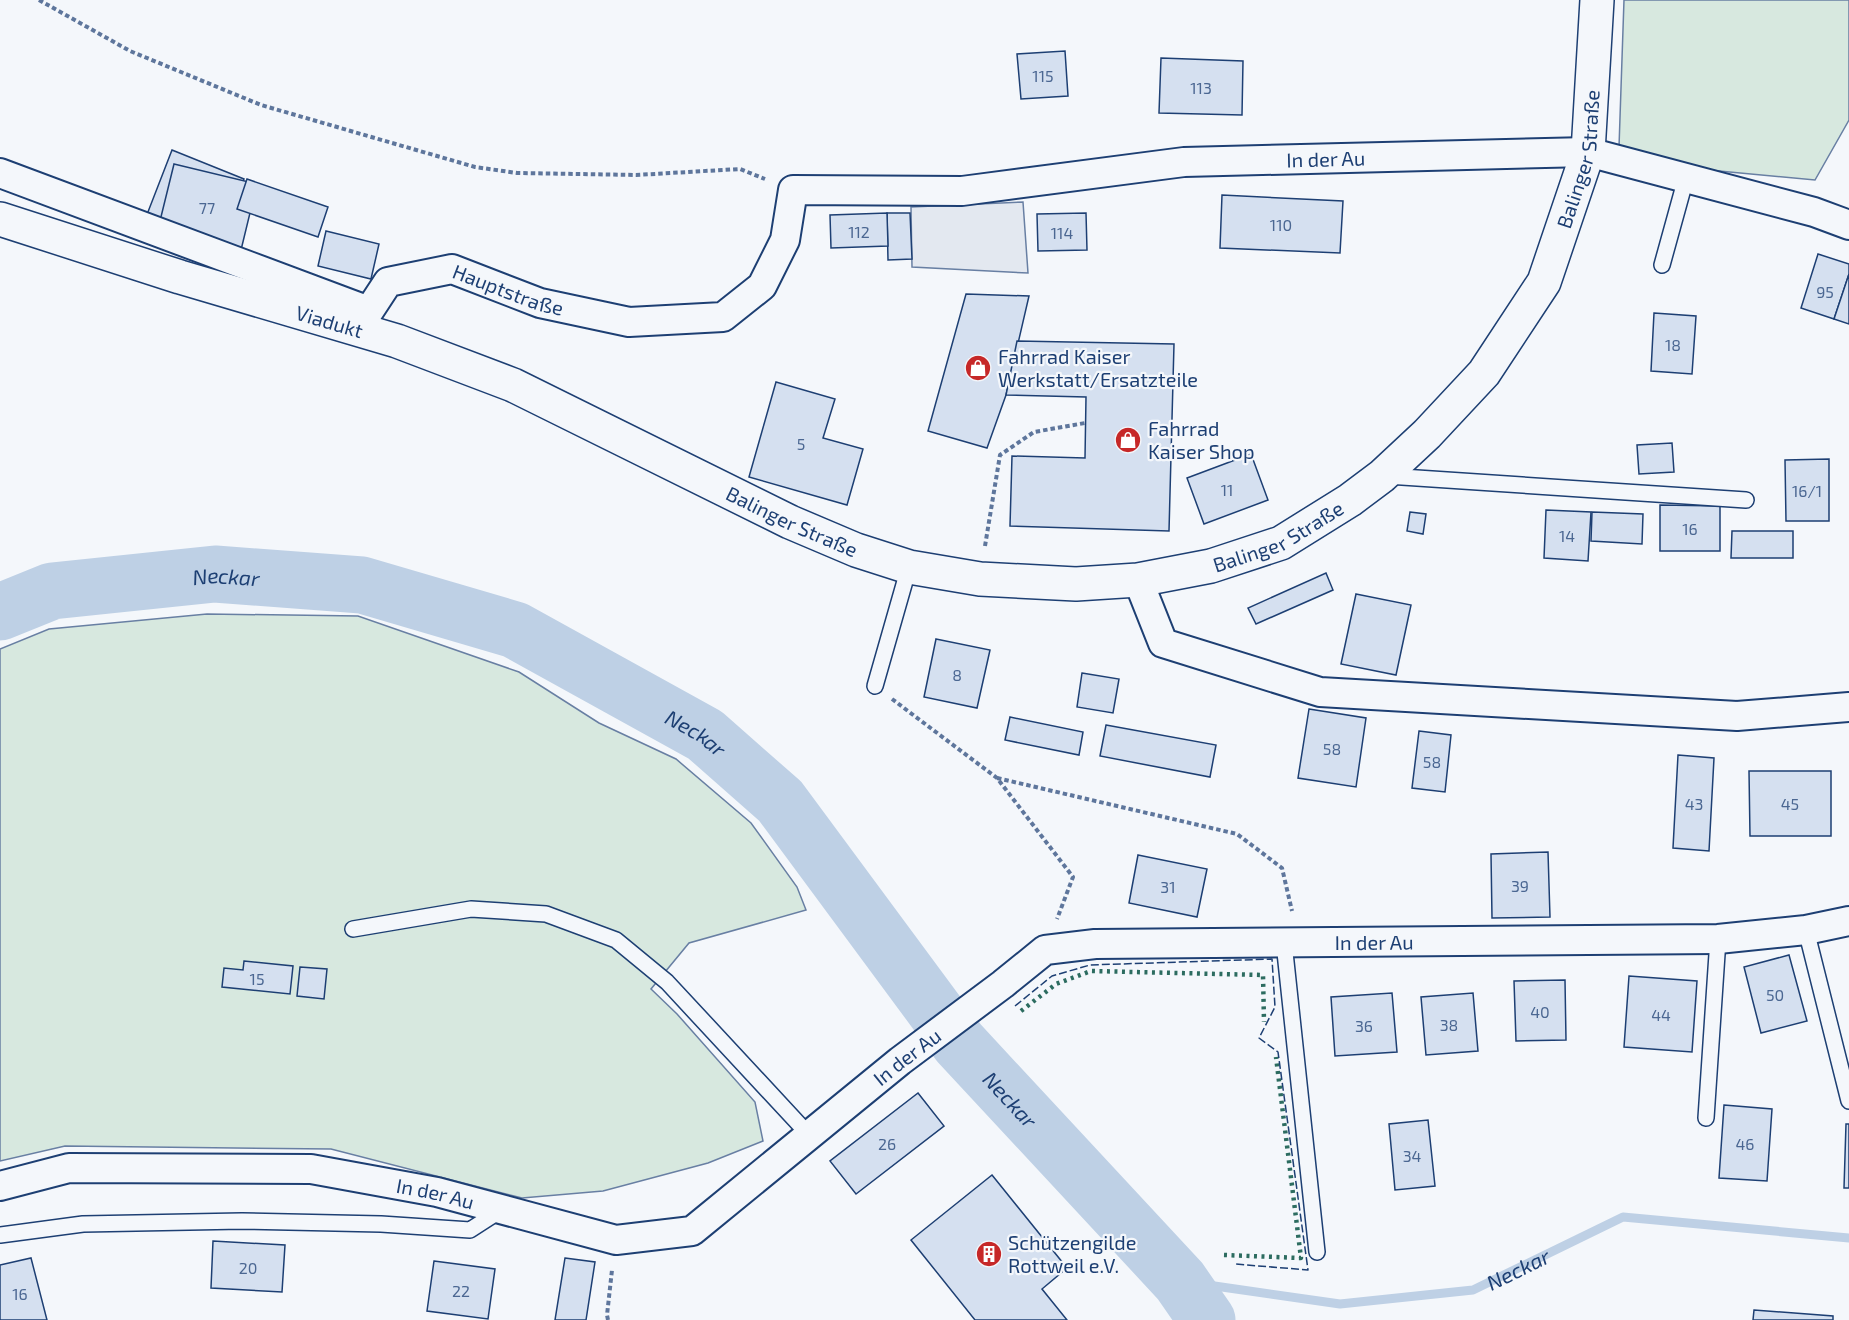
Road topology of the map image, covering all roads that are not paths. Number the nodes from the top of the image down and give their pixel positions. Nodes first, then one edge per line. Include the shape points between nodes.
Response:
1 (1597, 0) edge
2 (1588, 152) junction
3 (0, 172) edge
4 (1686, 178) junction
5 (793, 190) joint
6 (0, 219) edge
7 (1849, 225) edge
8 (1662, 265) dead end
9 (647, 451) joint
10 (1382, 476) junction
11 (1746, 500) dead end
12 (909, 567) junction
13 (1138, 580) junction
14 (875, 686) road end
15 (1849, 707) edge
16 (1849, 921) edge
17 (353, 929) dead end
18 (1806, 930) junction
19 (1718, 939) junction
20 (1292, 942) junction
21 (1849, 1101) edge
22 (1706, 1118) dead end
23 (810, 1136) junction
24 (0, 1186) edge
25 (501, 1210) junction
26 (0, 1235) edge
27 (1317, 1252) dead end

1 - 2 main road, Balinger Straße
2 - 4 street, In der Au
2 - 5 street, In der Au via 1184,162 962,191
2 - 10 main road, Balinger Straße via 1544,282 1484,373
3 - 5 street, Hauptstraße via 369,310 388,282 452,269 540,303 629,322 723,317 762,286 785,240
4 - 7 street, In der Au
4 - 8 lane
6 - 9 main road, Viadukt via 397,341 513,385
9 - 12 main road, Balinger Straße via 790,522
10 - 11 lane
10 - 13 main road, Balinger Straße via 1281,543 1211,566
12 - 13 main road, Balinger Straße via 980,579 1076,584
12 - 14 lane
13 - 15 street via 1163,643 1320,692 1737,716
16 - 18 street, In der Au
17 - 23 lane via 471,909 546,914 616,940 667,982
18 - 19 street, In der Au
18 - 21 lane
19 - 20 street, In der Au
19 - 22 lane
20 - 23 street, In der Au via 1095,944 1045,950
20 - 27 lane
23 - 25 street, In der Au via 692,1231 616,1240
24 - 25 street, In der Au via 69,1168 311,1169 437,1192
25 - 26 lane via 470,1230 242,1221 83,1224

